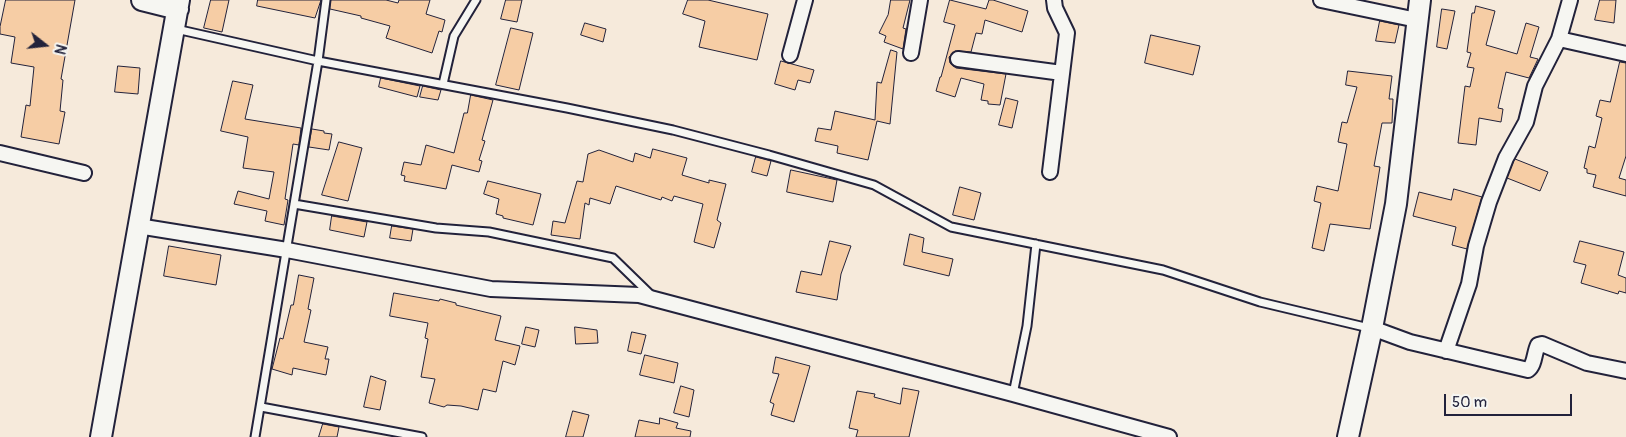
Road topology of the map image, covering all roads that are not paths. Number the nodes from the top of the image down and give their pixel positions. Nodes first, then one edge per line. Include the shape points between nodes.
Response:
1 (142, 0) edge
2 (326, 0) edge
3 (476, 0) edge
4 (804, 0) edge
5 (920, 0) edge
6 (1054, 0) edge
7 (1320, 0) edge
8 (1420, 0) edge
9 (1570, 0) edge
10 (179, 4) edge
11 (1417, 20) junction
12 (174, 29) junction
13 (1558, 39) junction
14 (911, 53) dead end
15 (1626, 54) edge
16 (790, 56) dead end
17 (958, 59) dead end
18 (318, 61) junction
19 (1062, 72) junction
20 (443, 84) junction
21 (0, 153) edge
22 (1050, 172) dead end
23 (84, 173) dead end
24 (294, 204) junction
25 (138, 226) junction
26 (1036, 244) junction
27 (287, 250) junction
28 (656, 300) junction
29 (1372, 328) junction
30 (1446, 351) junction
31 (1626, 371) edge
32 (1013, 394) junction
33 (261, 407) junction
34 (101, 437) edge
35 (256, 437) edge
36 (422, 437) edge
37 (1169, 437) edge
38 (1348, 437) edge

1 - 10 street
2 - 18 lane
3 - 20 lane via 454,36
4 - 16 street
5 - 14 street
6 - 19 street via 1067,33
7 - 11 street
8 - 11 street
9 - 13 street
10 - 12 street
11 - 29 street via 1396,204
12 - 18 lane
12 - 25 street
13 - 15 street
13 - 30 street via 1535,86 1526,122 1506,158 1489,202 1469,284
17 - 19 street
18 - 20 lane
18 - 24 lane
19 - 22 street
20 - 26 lane via 673,130 769,155 874,185 951,227
21 - 23 street
24 - 27 lane
24 - 28 lane via 436,228 489,232 613,258
25 - 27 street
25 - 34 street
26 - 29 lane via 1163,270 1260,302
26 - 32 lane via 1027,326
27 - 28 street via 491,289 639,295
27 - 33 lane
28 - 32 street
29 - 30 street
29 - 38 street
30 - 31 street via 1528,370 1536,349 1542,344 1588,362
32 - 37 street
33 - 35 lane
33 - 36 lane

